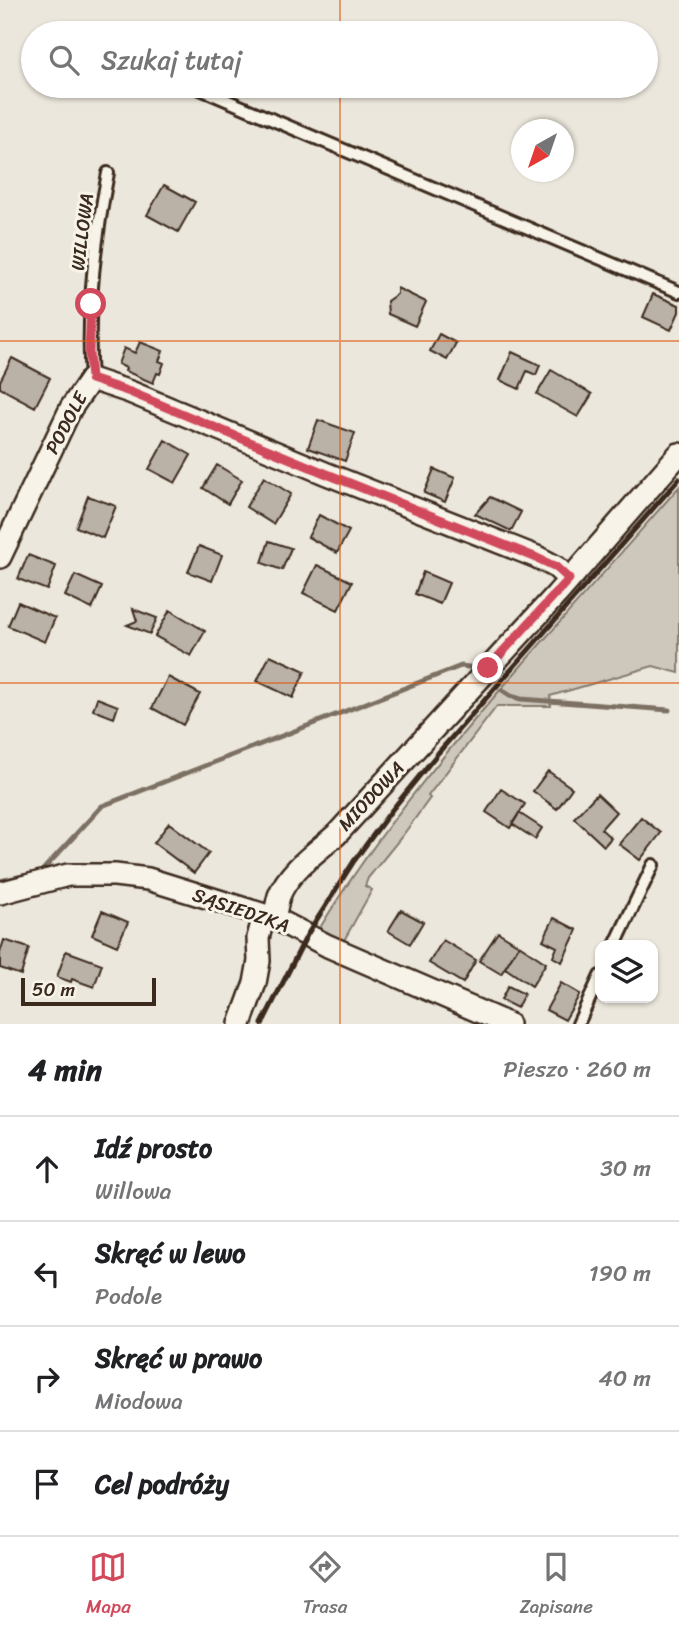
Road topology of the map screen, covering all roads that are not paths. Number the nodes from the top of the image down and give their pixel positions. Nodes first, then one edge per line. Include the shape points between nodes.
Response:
1 (221, 98) edge
2 (108, 173) dead end
3 (679, 292) edge
4 (91, 379) junction
5 (679, 454) edge
6 (0, 557) edge
7 (569, 579) junction
8 (653, 865) dead end
9 (0, 893) edge
10 (269, 917) junction
11 (617, 940) edge
12 (595, 987) edge
13 (240, 1024) edge
14 (508, 1024) edge
15 (578, 1024) edge

1 - 3 lane
2 - 4 lane, WILLOWA via 97,230
4 - 6 street, PODOLE via 71,408
4 - 7 street, PODOLE via 537,558
5 - 7 street, MIODOWA
7 - 10 street, MIODOWA via 337,834 297,870
8 - 11 lane
9 - 10 street, SĄSIEDZKA via 68,875 115,875 148,879
10 - 13 street, MIODOWA via 258,938 255,984
10 - 14 street, SĄSIEDZKA
12 - 15 lane

